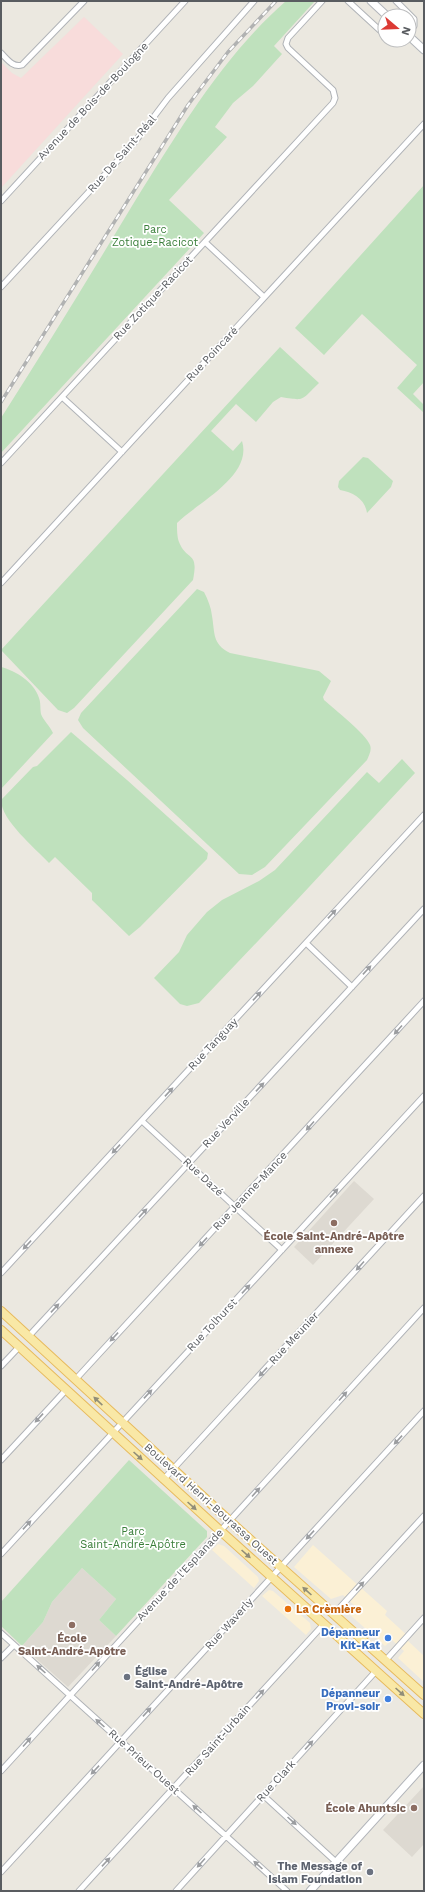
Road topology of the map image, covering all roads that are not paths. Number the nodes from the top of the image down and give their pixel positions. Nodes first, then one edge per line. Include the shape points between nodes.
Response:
1 (84, 1) edge
2 (185, 1) edge
3 (254, 1) edge
4 (322, 1) edge
5 (348, 1) edge
6 (371, 1) edge
7 (378, 8) edge
8 (377, 28) edge
9 (1, 53) edge
10 (424, 124) edge
11 (1, 201) edge
12 (205, 242) junction
13 (1, 287) edge
14 (264, 297) junction
15 (62, 397) junction
16 (122, 452) junction
17 (1, 463) edge
18 (1, 583) edge
19 (424, 815) edge
20 (424, 909) edge
21 (306, 943) junction
22 (352, 987) junction
23 (424, 1001) edge
24 (424, 1096) edge
25 (142, 1121) junction
26 (189, 1164) junction
27 (424, 1196) edge
28 (236, 1207) junction
29 (282, 1250) junction
30 (1, 1273) edge
31 (424, 1308) edge
32 (1, 1311) edge
33 (1, 1330) edge
34 (28, 1337) junction
35 (19, 1347) junction
36 (1, 1366) edge
37 (75, 1380) junction
38 (66, 1390) junction
39 (424, 1411) edge
40 (122, 1423) junction
41 (113, 1433) junction
42 (1, 1460) edge
43 (173, 1470) junction
44 (163, 1480) junction
45 (424, 1516) edge
46 (230, 1521) junction
47 (220, 1531) junction
48 (1, 1554) edge
49 (281, 1567) junction
50 (271, 1577) junction
51 (333, 1615) junction
52 (424, 1619) edge
53 (324, 1624) junction
54 (1, 1633) edge
55 (14, 1645) junction
56 (1, 1658) edge
57 (385, 1661) junction
58 (376, 1671) junction
59 (70, 1695) junction
60 (424, 1695) edge
61 (424, 1714) edge
62 (121, 1741) junction
63 (424, 1765) edge
64 (1, 1771) edge
65 (174, 1788) junction
66 (263, 1795) junction
67 (226, 1836) junction
68 (336, 1862) junction
69 (1, 1872) edge
70 (79, 1891) edge
71 (176, 1891) edge
72 (287, 1891) edge
73 (310, 1891) edge

1 - 9 street via 23,64 13,65
2 - 11 street, Avenue de Bois-de-Boulogne
3 - 13 street, Rue De Saint-Réal via 168,98 138,138
4 - 12 street, Rue Zotique-Racicot via 286,44 332,89 335,98 332,105
5 - 8 street
6 - 7 main road
10 - 14 street, Rue Poincaré
12 - 14 street
12 - 15 street, Rue Zotique-Racicot
14 - 16 street, Rue Poincaré
15 - 16 street
15 - 17 street, Rue Zotique-Racicot
16 - 18 street, Rue Poincaré
21 -> 19 street, Rue Tanguay
22 -> 20 street, Rue Verville
21 - 22 street
25 -> 21 street, Rue Tanguay
26 -> 22 street, Rue Verville
23 -> 28 street, Rue Jeanne-Mance
29 -> 24 street, Rue Tolhurst
25 - 26 street, Rue Dazé
25 -> 30 street, Rue Tanguay
26 - 28 street, Rue Dazé
34 -> 26 street, Rue Verville
27 -> 43 street, Rue Meunier
28 - 29 street, Rue Dazé
28 -> 37 street, Rue Jeanne-Mance
40 -> 29 street, Rue Tolhurst
46 -> 31 street, Avenue de l'Esplanade
32 - 34 main road, Boulevard Henri-Bourassa Ouest
33 - 35 main road, Boulevard Henri-Bourassa Ouest
34 - 37 main road, Boulevard Henri-Bourassa Ouest
35 - 36 street
35 - 38 main road, Boulevard Henri-Bourassa Ouest
40 -> 37 main road, Boulevard Henri-Bourassa Ouest
38 - 41 main road, Boulevard Henri-Bourassa Ouest
38 -> 42 street
39 -> 49 street, Rue Waverly
40 - 41 street, Rue Tolhurst
40 - 43 main road, Boulevard Henri-Bourassa Ouest
41 -> 44 main road, Boulevard Henri-Bourassa Ouest
48 -> 41 street, Rue Tolhurst
43 - 44 street, Rue Meunier
43 - 46 main road, Boulevard Henri-Bourassa Ouest
44 -> 47 main road, Boulevard Henri-Bourassa Ouest
51 -> 45 street
46 - 47 street, Avenue de l'Esplanade
46 - 49 main road, Boulevard Henri-Bourassa Ouest
47 -> 50 main road, Boulevard Henri-Bourassa Ouest
59 -> 47 street, Avenue de l'Esplanade
49 - 50 street, Rue Waverly
51 -> 49 main road, Boulevard Henri-Bourassa Ouest
50 - 53 main road, Boulevard Henri-Bourassa Ouest
62 -> 50 street, Rue Waverly
51 - 57 main road, Boulevard Henri-Bourassa Ouest
52 - 57 street
53 - 58 main road, Boulevard Henri-Bourassa Ouest
65 -> 53 street, Rue Saint-Urbain
54 - 55 street, Rue Prieur Ouest
55 - 56 street
59 -> 55 street, Rue Prieur Ouest
57 - 60 main road, Boulevard Henri-Bourassa Ouest
58 -> 61 main road, Boulevard Henri-Bourassa Ouest
66 -> 58 street, Rue Clark
62 -> 59 street, Rue Prieur Ouest
64 -> 59 street, Avenue de l'Esplanade
62 - 65 street, Rue Prieur Ouest
62 -> 69 street, Rue Waverly
63 - 68 main road
67 -> 65 street, Rue Prieur Ouest
70 -> 65 street, Rue Saint-Urbain
66 - 67 street, Rue Clark
66 -> 68 street
67 -> 71 street, Rue Clark
72 -> 67 street, Rue Prieur Ouest
68 - 73 main road

